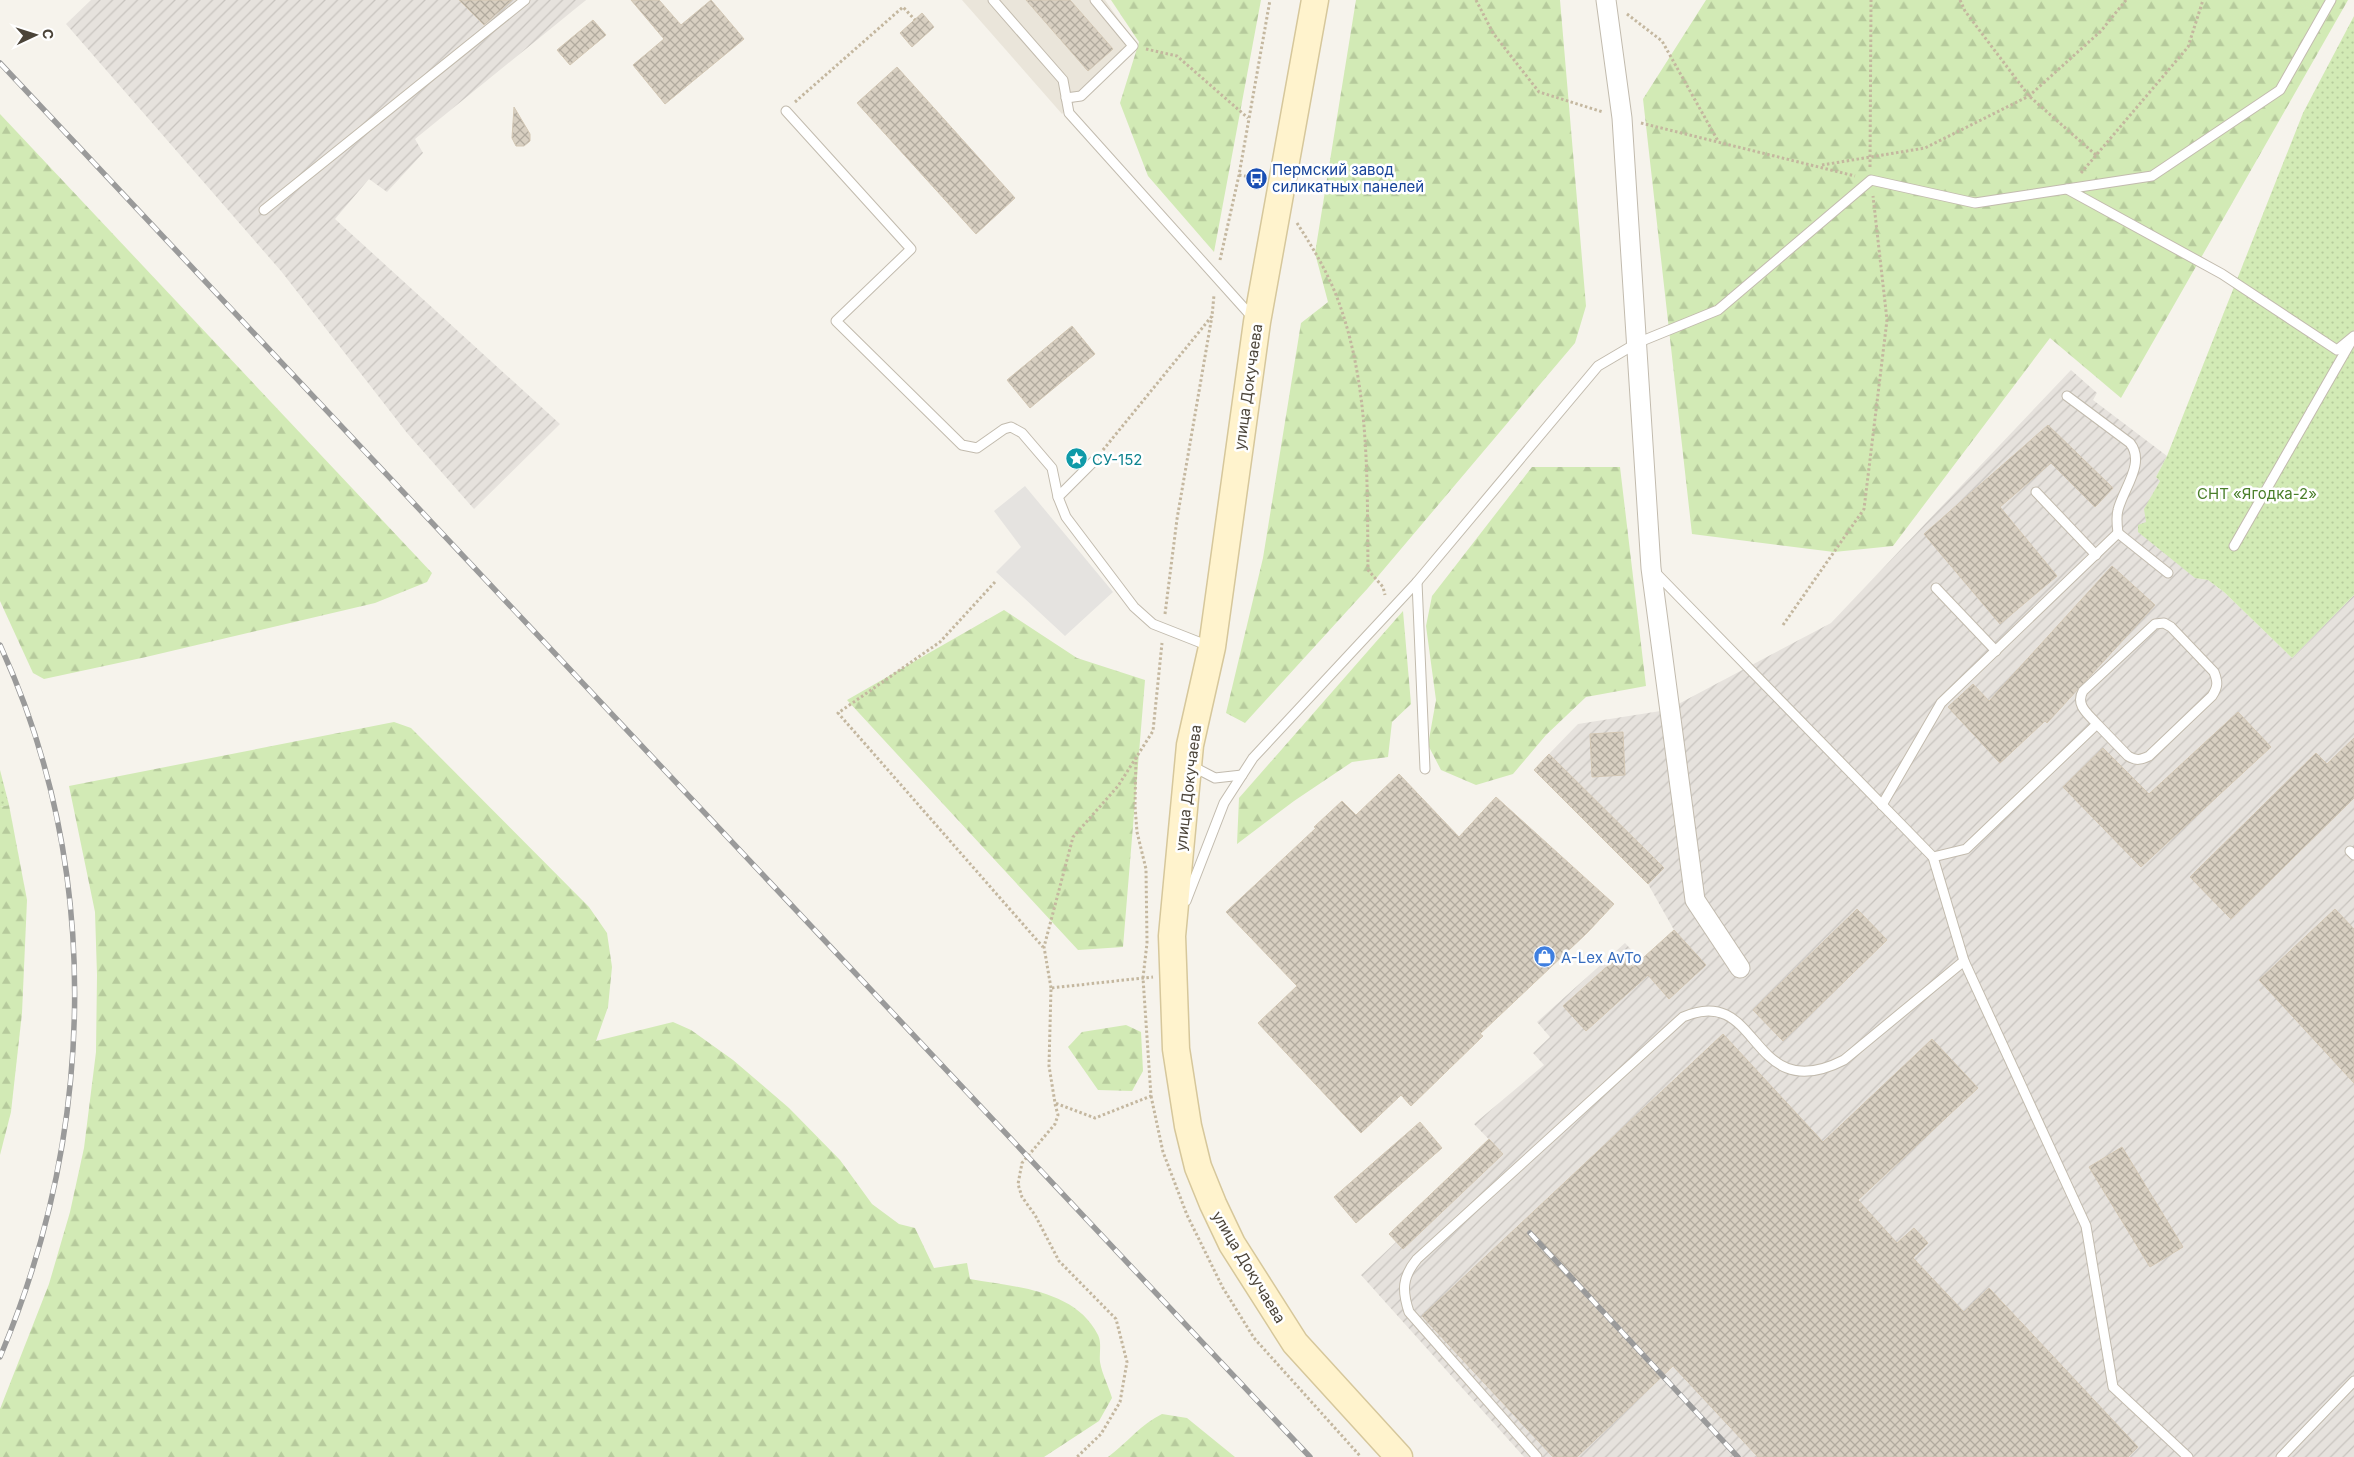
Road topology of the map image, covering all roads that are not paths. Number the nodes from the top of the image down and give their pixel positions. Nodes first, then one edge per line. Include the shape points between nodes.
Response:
1 (525, 0) edge
2 (993, 0) edge
3 (1094, 0) edge
4 (1315, 0) edge
5 (1606, 0) edge
6 (2331, 0) edge
7 (1066, 98) junction
8 (786, 111) road end
9 (2067, 189) junction
10 (264, 210) dead end
11 (1257, 322) junction
12 (2354, 337) edge
13 (1637, 343) junction
14 (2067, 396) dead end
15 (1094, 461) road end
16 (2036, 492) dead end
17 (1058, 497) junction
18 (2118, 533) junction
19 (2234, 546) dead end
20 (2096, 555) junction
21 (1651, 568) junction
22 (2168, 573) dead end
23 (1417, 582) junction
24 (1936, 588) dead end
25 (1212, 647) junction
26 (1996, 651) junction
27 (2097, 724) junction
28 (1188, 764) junction
29 (1425, 769) dead end
30 (1242, 776) junction
31 (1882, 805) junction
32 (1933, 857) junction
33 (1172, 936) junction
34 (1964, 962) junction
35 (1740, 968) dead end
36 (2354, 1381) edge
37 (1399, 1457) edge
38 (1537, 1457) edge
39 (2188, 1457) edge
40 (2281, 1457) edge

1 - 10 lane
2 - 7 lane via 1063,80
3 - 7 lane via 1133,46 1081,96
4 - 11 main road, улица Докучаева
5 - 13 street via 1622,118
6 - 9 lane via 2280,90 2152,176
7 - 11 lane via 1069,113
8 - 17 lane via 911,249 836,321 962,445 977,448 1004,429 1022,433 1052,468
9 - 12 lane via 2222,274 2336,350
9 - 13 lane via 1975,203 1871,180 1718,310
11 - 25 main road, улица Докучаева
12 - 19 lane
13 - 21 street
13 - 23 lane via 1598,366
14 - 18 lane via 2135,449 2136,464 2118,509
15 - 17 lane
16 - 20 lane
17 - 25 lane via 1066,516 1142,616 1163,630
18 - 20 lane
18 - 22 lane
20 - 26 lane
21 - 31 lane
21 - 35 street via 1695,900
23 - 29 lane
23 - 30 lane via 1253,758
24 - 26 lane
25 - 28 main road, улица Докучаева
26 - 31 lane via 1941,703
27 - 27 lane via 2128,756 2142,760 2212,696 2218,680 2171,627 2164,623 2155,624 2083,691 2080,703
27 - 32 lane via 1966,849
28 - 30 lane via 1215,778
28 - 33 main road, улица Докучаева
30 - 33 lane via 1224,803
31 - 32 lane
32 - 34 lane
33 - 37 main road, улица Докучаева via 1176,1049 1188,1126 1198,1167 1213,1204 1232,1244 1295,1343
34 - 38 lane via 1844,1060 1808,1072 1791,1071 1774,1062 1739,1023 1722,1012 1696,1011 1683,1017 1417,1259 1405,1278 1409,1312
34 - 39 lane via 2086,1226 2113,1387
36 - 40 lane

